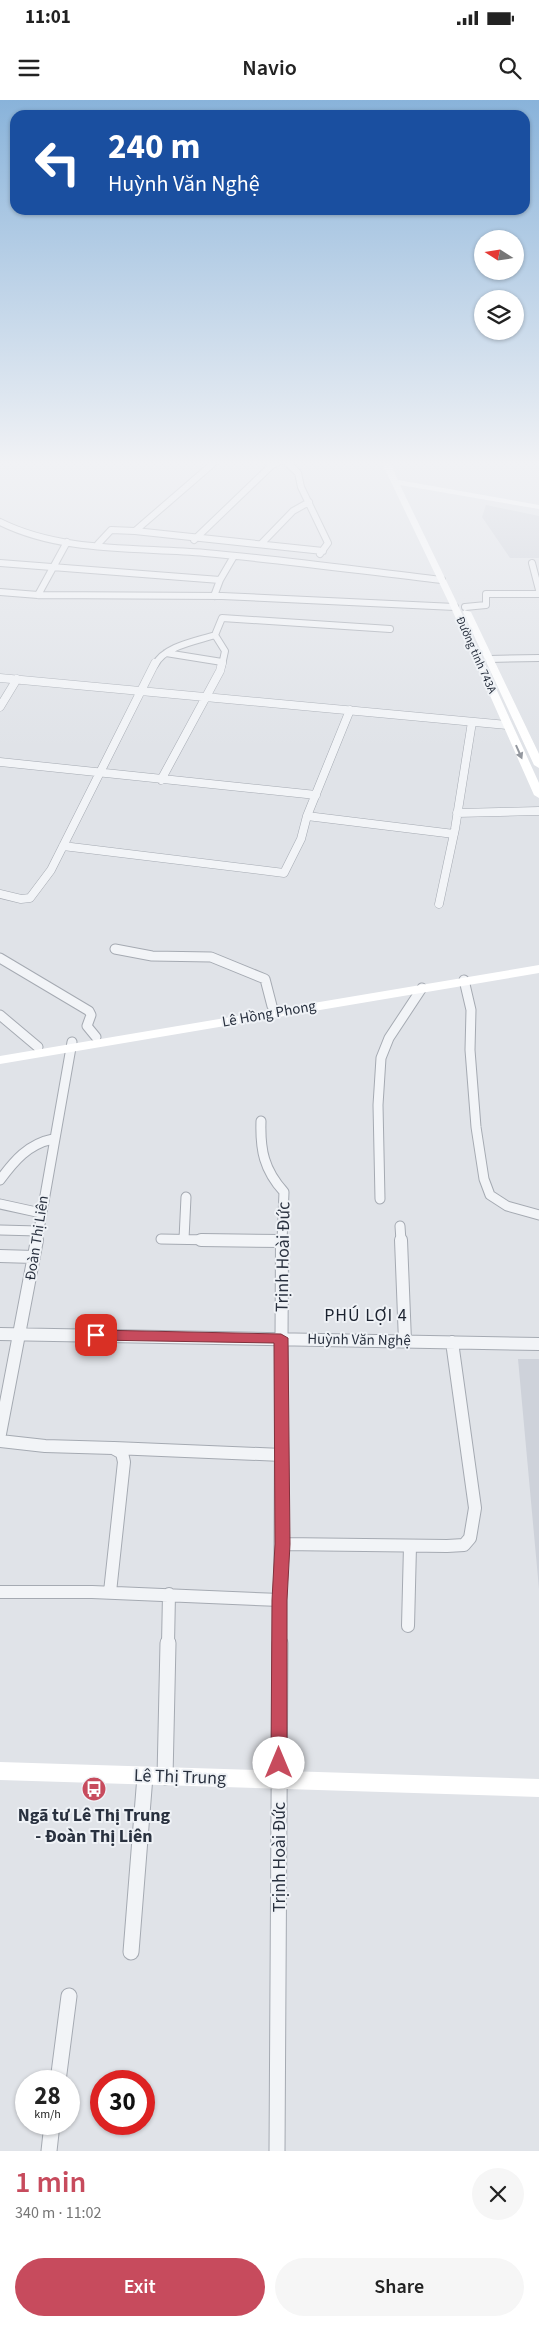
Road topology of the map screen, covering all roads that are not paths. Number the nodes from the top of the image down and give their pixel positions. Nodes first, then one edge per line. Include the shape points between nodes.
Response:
1 (234, 556) edge
2 (60, 557) edge
3 (241, 557) edge
4 (319, 557) edge
5 (436, 557) edge
6 (0, 563) edge
7 (532, 563) dead end
8 (313, 564) junction
9 (54, 568) junction
10 (220, 580) junction
11 (447, 580) junction
12 (0, 592) edge
13 (539, 592) edge
14 (38, 595) junction
15 (214, 596) junction
16 (460, 607) junction
17 (390, 628) dead end
18 (215, 636) junction
19 (166, 653) junction
20 (539, 658) edge
21 (484, 660) junction
22 (222, 662) junction
23 (0, 678) edge
24 (17, 679) junction
25 (140, 690) junction
26 (205, 696) junction
27 (0, 708) edge
28 (350, 710) junction
29 (472, 722) junction
30 (507, 725) junction
31 (520, 725) junction
32 (0, 762) edge
33 (539, 764) edge
34 (100, 774) junction
35 (535, 778) edge
36 (161, 780) junction
37 (316, 795) junction
38 (539, 795) edge
39 (539, 811) edge
40 (457, 813) junction
41 (308, 816) junction
42 (454, 834) junction
43 (63, 846) junction
44 (0, 894) edge
45 (438, 904) dead end
46 (115, 949) dead end
47 (0, 958) edge
48 (539, 962) edge
49 (539, 969) edge
50 (464, 980) junction
51 (422, 988) junction
52 (272, 1006) junction
53 (0, 1015) edge
54 (96, 1037) junction
55 (71, 1046) junction
56 (38, 1047) junction
57 (0, 1053) edge
58 (0, 1060) edge
59 (261, 1121) dead end
60 (53, 1139) junction
61 (0, 1180) edge
62 (186, 1197) dead end
63 (380, 1199) dead end
64 (0, 1204) edge
65 (41, 1213) junction
66 (539, 1215) edge
67 (400, 1226) dead end
68 (0, 1230) edge
69 (38, 1231) junction
70 (161, 1239) dead end
71 (184, 1239) junction
72 (282, 1242) junction
73 (0, 1256) edge
74 (34, 1257) junction
75 (0, 1334) edge
76 (20, 1334) junction
77 (281, 1338) junction
78 (405, 1341) junction
79 (452, 1342) junction
80 (539, 1344) edge
81 (0, 1434) edge
82 (0, 1441) edge
83 (112, 1448) junction
84 (282, 1455) junction
85 (282, 1544) junction
86 (410, 1546) junction
87 (0, 1592) edge
88 (110, 1592) junction
89 (169, 1594) junction
90 (280, 1600) junction
91 (408, 1626) dead end
92 (0, 1771) edge
93 (145, 1776) junction
94 (165, 1777) junction
95 (279, 1781) junction
96 (539, 1788) edge
97 (131, 1952) dead end
98 (69, 1996) dead end
99 (59, 2070) edge
100 (51, 2135) edge
101 (49, 2151) edge
102 (277, 2151) edge

1 - 10 street
2 - 9 street
3 - 8 street
4 - 8 street
5 - 11 main road, Đường tỉnh 743A
6 - 9 street
7 - 13 street
8 - 11 street
9 - 10 street
9 - 14 street
10 - 15 street
11 - 16 main road, Đường tỉnh 743A
12 - 14 street
13 - 16 street via 486,594 486,605
14 - 15 street
15 - 16 street
16 - 21 main road, Đường tỉnh 743A
17 - 18 street via 222,618
18 - 19 street
18 - 22 street via 225,650
19 - 22 street
19 - 25 street via 158,658
20 - 21 street
21 - 30 main road, Đường tỉnh 743A
21 - 31 main road, Đường tỉnh 743A
22 - 26 street
23 - 24 street
24 - 25 street
24 - 27 street
25 - 26 street
25 - 34 street
26 - 28 street
26 - 36 street
28 - 29 street
28 - 37 street
29 - 30 street
29 - 40 street
30 - 31 main road
30 -> 35 main road, Đường tỉnh 743A
31 - 33 main road, Đường tỉnh 743A
32 - 34 street
34 - 36 street
34 - 43 street
35 - 38 main road, Đường tỉnh 743A
36 - 37 street
37 - 41 street
39 - 40 street
40 - 42 street
41 - 42 street
41 - 43 street via 284,873
42 - 45 street
43 - 44 street via 51,870 30,898
46 - 52 street via 152,956 212,957 265,979
47 - 54 street via 89,1011 91,1015 87,1026
48 - 52 main road, Lê Hồng Phong
49 - 50 main road, Lê Hồng Phong
50 - 51 main road, Lê Hồng Phong
50 - 66 street via 471,1010 470,1050 484,1179 490,1195 507,1206
51 - 55 main road, Lê Hồng Phong
51 - 63 street via 389,1038 382,1058 378,1105
52 - 54 main road, Lê Hồng Phong
53 - 56 street
54 - 55 main road, Lê Hồng Phong
55 - 56 main road, Lê Hồng Phong
55 - 58 main road, Lê Hồng Phong
55 - 60 street, Đoàn Thị Liên
56 - 57 main road, Lê Hồng Phong
59 - 72 street, Trịnh Hoài Đức via 260,1157 274,1183 284,1192
60 - 61 street via 35,1142
60 - 65 street, Đoàn Thị Liên
62 - 71 street
64 - 65 street
65 - 69 street, Đoàn Thị Liên
67 - 78 street
68 - 69 street
69 - 74 street, Đoàn Thị Liên
70 - 71 street
71 - 72 street
72 - 77 street, Trịnh Hoài Đức
73 - 74 street
74 - 76 street, Đoàn Thị Liên
75 - 76 street, Huỳnh Văn Nghệ
76 - 77 street, Huỳnh Văn Nghệ
76 - 81 street, Đoàn Thị Liên
77 - 78 street, Huỳnh Văn Nghệ
77 - 84 street, Trịnh Hoài Đức
78 - 79 street, Huỳnh Văn Nghệ
79 - 80 street, Huỳnh Văn Nghệ
79 - 86 street via 475,1508 470,1538 464,1545
82 - 83 street
83 - 84 street
83 - 88 street via 122,1453 124,1462
84 - 85 street, Trịnh Hoài Đức
85 - 86 street
85 - 90 street, Trịnh Hoài Đức
86 - 91 street
87 - 88 street
88 - 89 street
89 - 90 street
89 - 94 street
90 - 95 street, Trịnh Hoài Đức
92 - 93 main road, Lê Thị Trung
93 - 94 main road, Lê Thị Trung
93 - 97 street
94 - 95 main road, Lê Thị Trung
95 - 96 main road, Lê Thị Trung
95 - 102 street, Trịnh Hoài Đức
98 - 99 street
100 - 101 street

